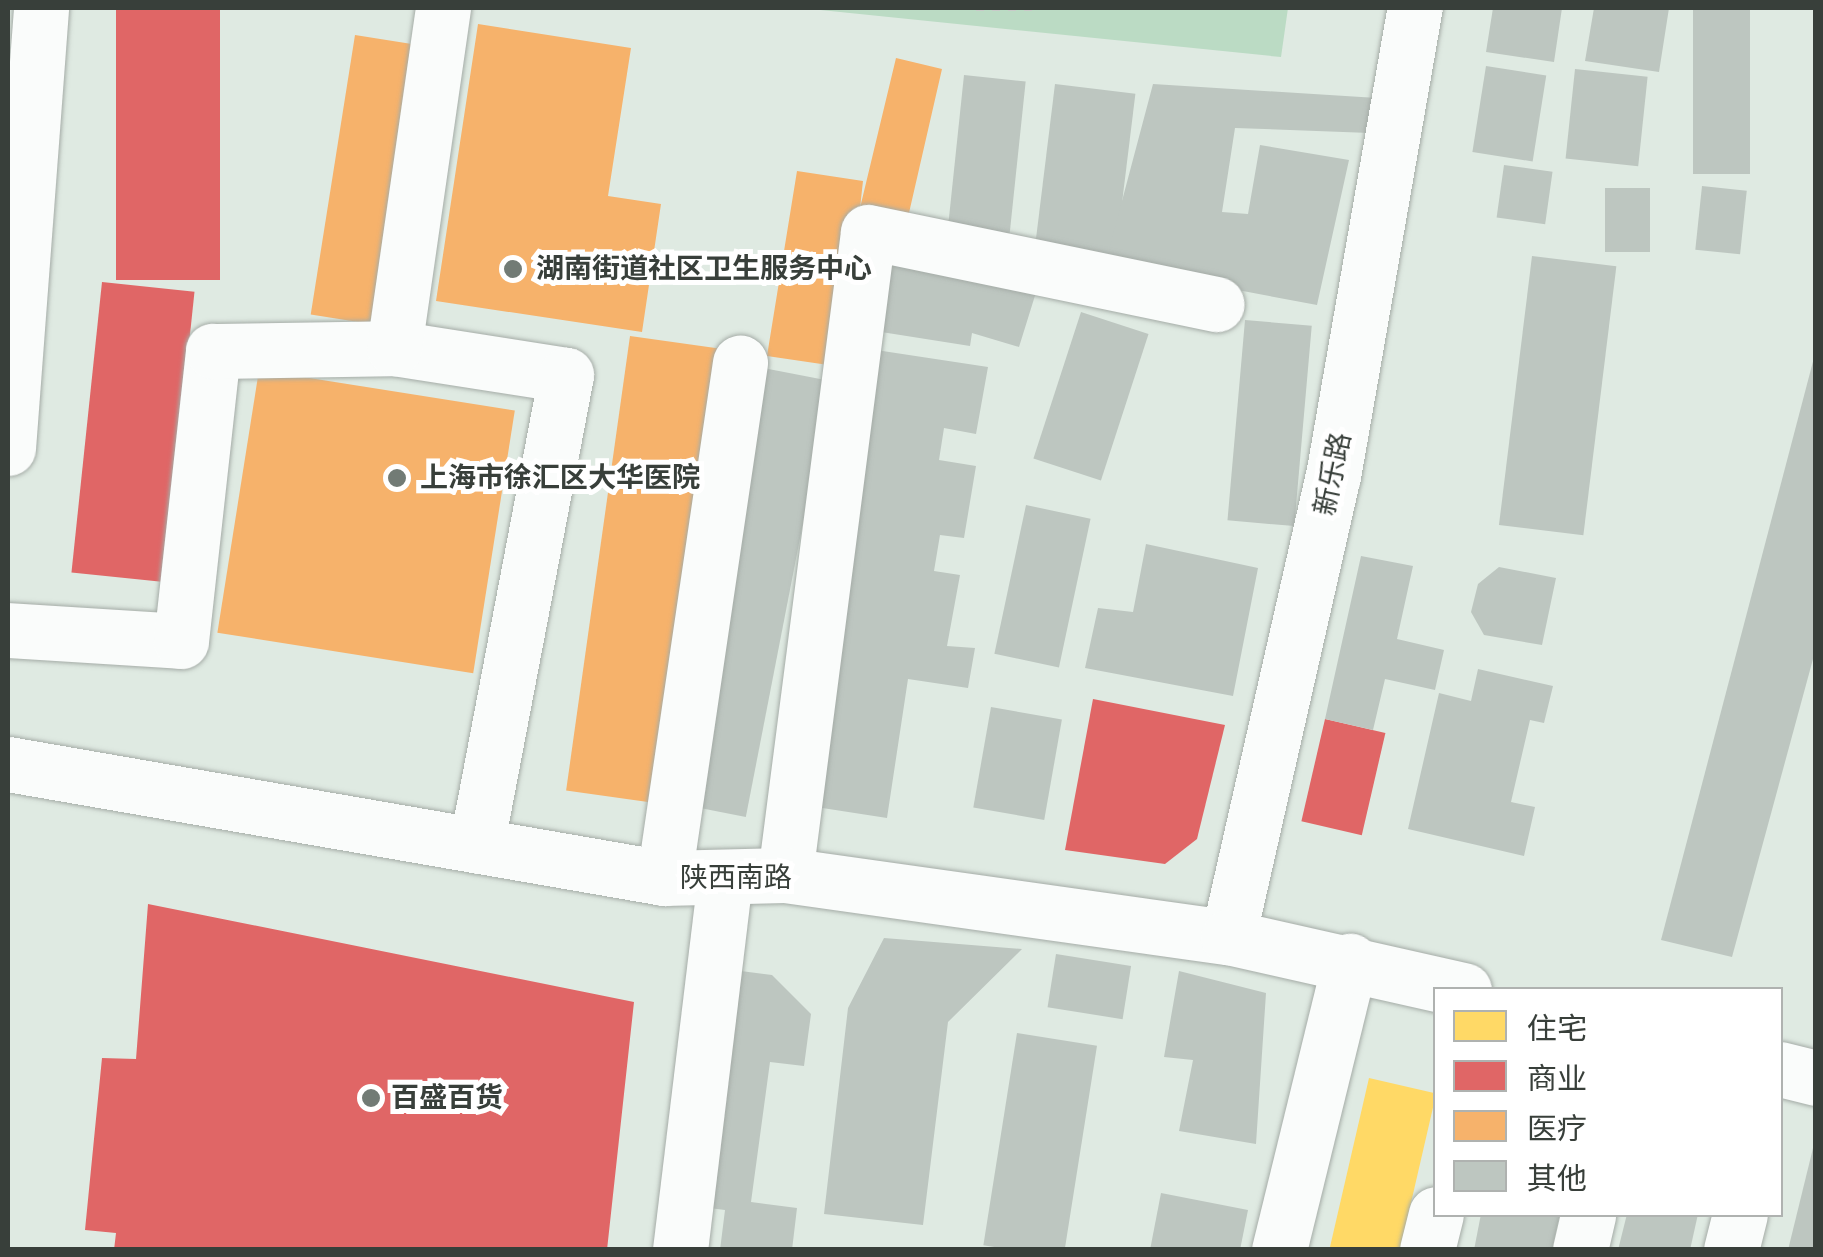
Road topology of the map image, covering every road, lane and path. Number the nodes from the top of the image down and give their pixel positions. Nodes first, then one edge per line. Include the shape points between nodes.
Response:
1 (42, 8) edge
2 (444, 8) edge
3 (976, 8) edge
4 (1034, 8) edge
5 (1415, 8) edge
6 (1217, 304) dead end
7 (394, 348) junction
8 (740, 363) dead end
9 (8, 448) edge
10 (8, 630) edge
11 (8, 764) edge
12 (476, 845) junction
13 (786, 875) junction
14 (664, 878) junction
15 (725, 878) junction
16 (1228, 937) junction
17 (1350, 961) junction
18 (1452, 987) edge
19 (1783, 1071) edge
20 (1816, 1078) edge
21 (1435, 1217) edge
22 (1587, 1217) edge
23 (1739, 1217) edge
24 (680, 1250) edge
25 (1279, 1250) edge
26 (1426, 1250) edge
27 (1580, 1250) edge
28 (1732, 1250) edge

1 - 9 main road
2 - 7 main road
3 - 4 path
5 - 16 main road, 新乐路 via 1334,476
6 - 13 main road via 868,232
7 - 10 main road via 213,351 181,640
7 - 12 main road via 566,375
8 - 14 main road
11 - 12 main road, 陕西南路
12 - 14 main road, 陕西南路
13 - 15 main road, 陕西南路
13 - 16 main road, 陕西南路
14 - 15 main road, 陕西南路
15 - 24 main road
16 - 17 main road, 陕西南路
17 - 18 main road, 陕西南路
17 - 25 main road
19 - 20 main road
21 - 26 main road
22 - 27 main road
23 - 28 main road

